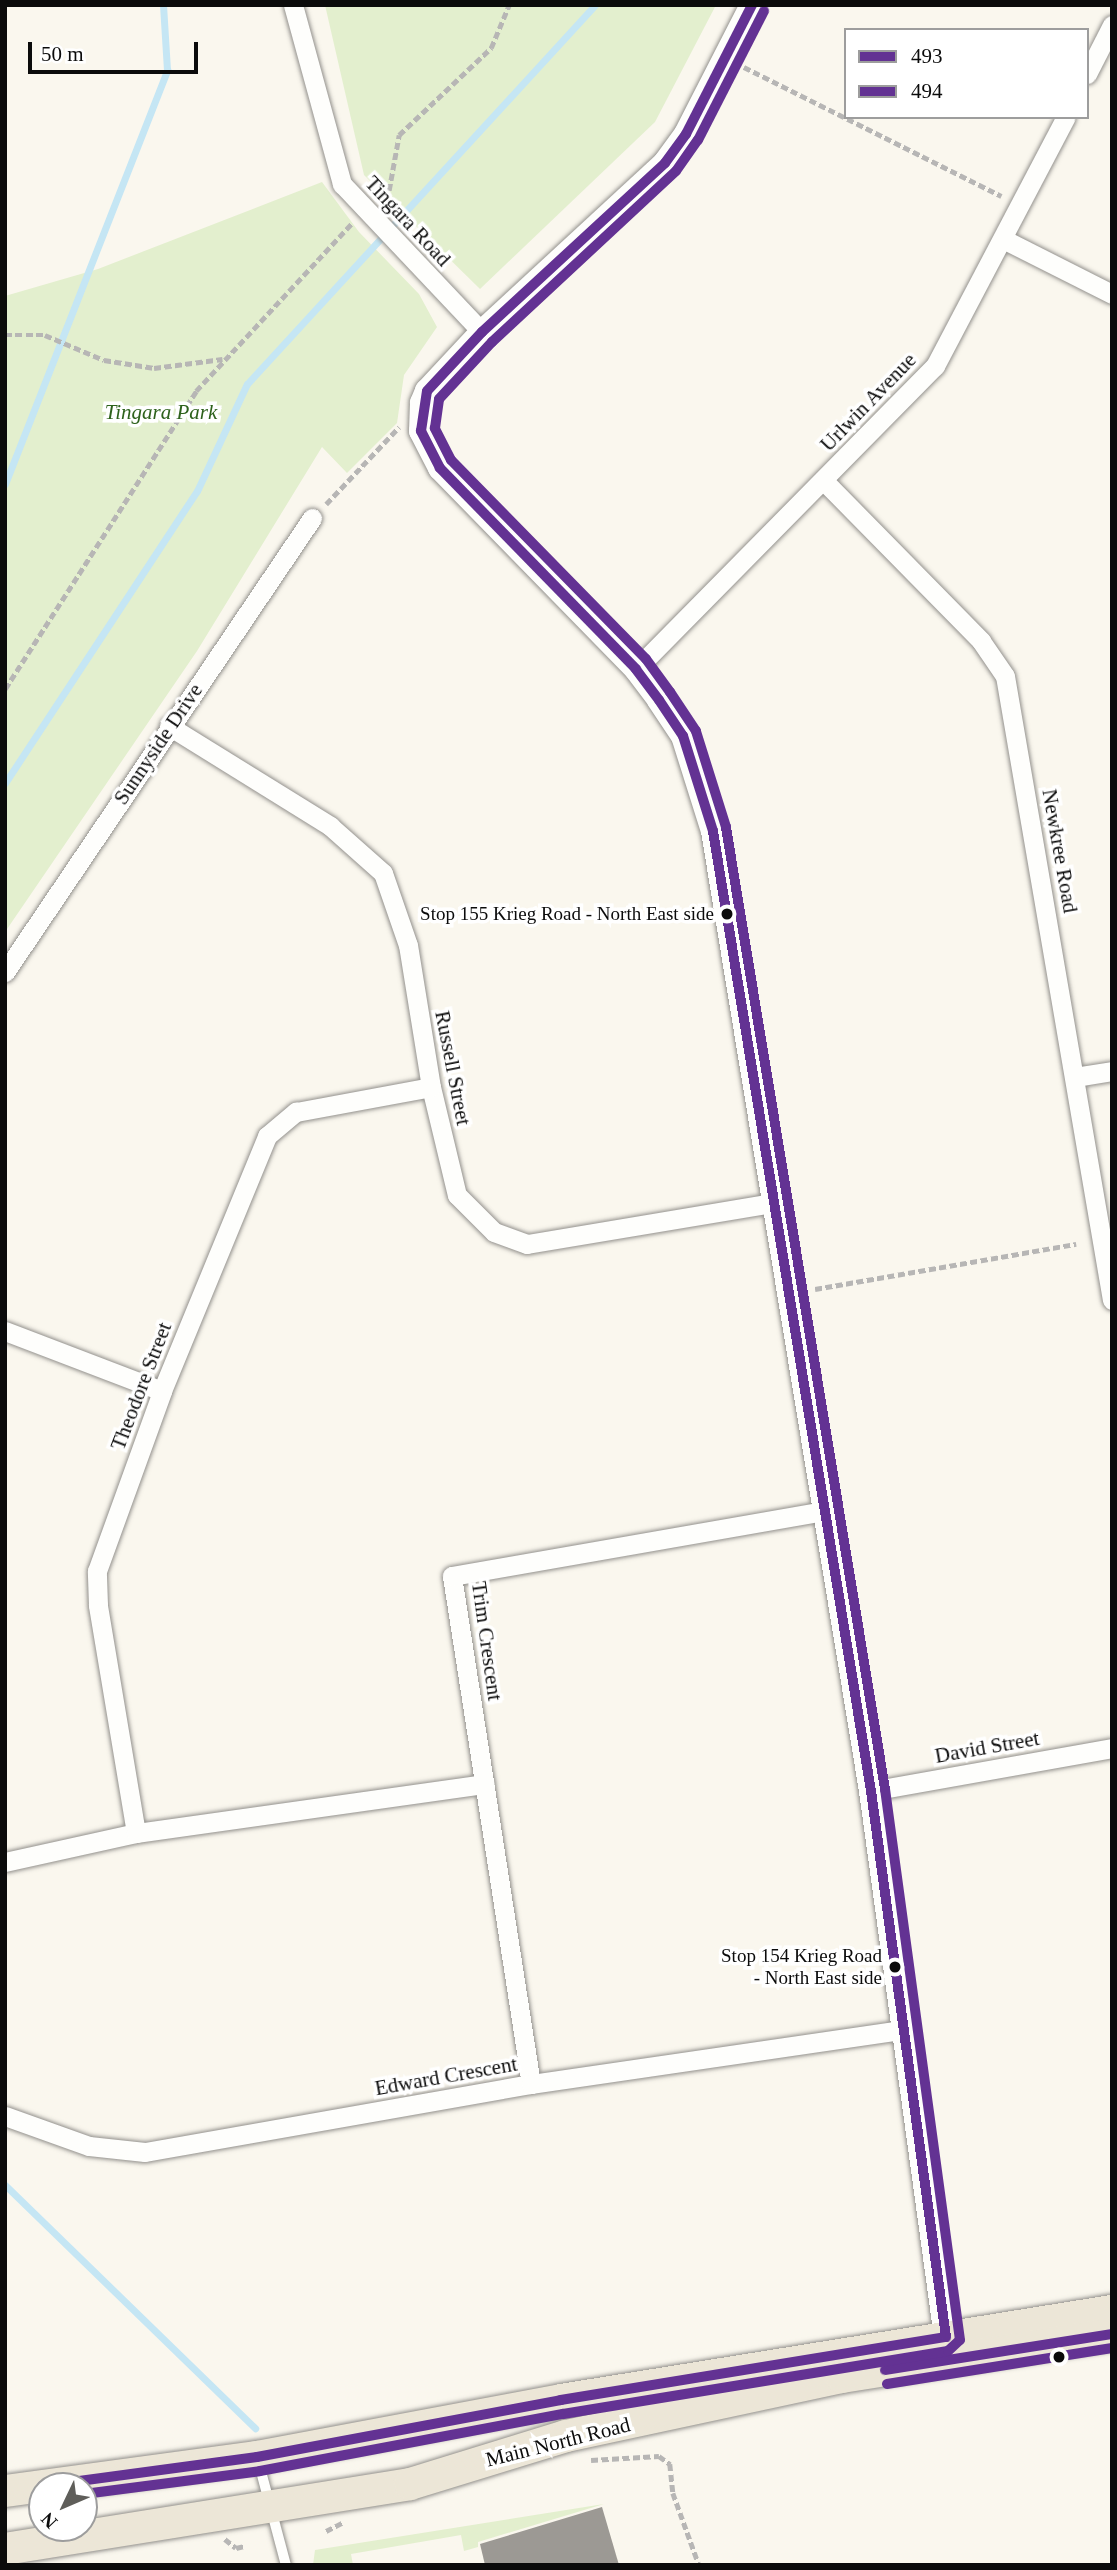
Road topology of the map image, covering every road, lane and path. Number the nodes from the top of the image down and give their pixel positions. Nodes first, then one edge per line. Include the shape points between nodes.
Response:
1 (293, 5) edge
2 (509, 5) edge
3 (752, 5) edge
4 (1112, 25) edge
5 (725, 58) junction
6 (1089, 70) edge
7 (844, 118) edge
8 (847, 119) edge
9 (1065, 119) edge
10 (1021, 206) junction
11 (379, 218) junction
12 (1005, 240) junction
13 (1112, 294) edge
14 (482, 331) junction
15 (5, 335) edge
16 (223, 359) junction
17 (422, 403) junction
18 (823, 480) junction
19 (312, 518) joint
20 (636, 669) junction
21 (5, 689) edge
22 (169, 726) junction
23 (5, 972) edge
24 (1112, 1071) edge
25 (1075, 1077) junction
26 (431, 1087) junction
27 (777, 1202) junction
28 (1076, 1244) dead end
29 (815, 1289) dead end
30 (1112, 1300) edge
31 (5, 1331) edge
32 (162, 1391) junction
33 (825, 1511) junction
34 (1112, 1748) edge
35 (485, 1784) junction
36 (871, 1791) junction
37 (136, 1833) junction
38 (5, 1862) edge
39 (901, 2030) junction
40 (531, 2084) junction
41 (5, 2116) edge
42 (1112, 2311) edge
43 (1112, 2334) edge
44 (946, 2337) junction
45 (994, 2353) junction
46 (915, 2365) junction
47 (659, 2455) dead end
48 (257, 2456) junction
49 (5, 2491) edge
50 (268, 2510) junction
51 (5, 2549) edge
52 (286, 2565) edge
53 (699, 2565) edge

1 - 11 street, Tingara Road via 342,184
2 - 11 path via 491,48 399,135
3 - 5 street
4 - 6 street
5 - 7 path
5 - 14 street via 686,134 665,163
8 - 10 path
9 - 10 street, Urlwin Avenue
10 - 12 street, Urlwin Avenue
11 - 14 street, Tingara Road
11 - 16 path
12 - 13 street
12 - 18 street, Urlwin Avenue via 935,366
14 - 17 street
15 - 16 path via 48,336 104,360 154,368
16 - 21 path via 189,403
17 - 19 path
17 - 20 street via 421,431 440,468
18 - 20 street, Urlwin Avenue
18 - 25 street, Newkree Road via 981,641 1005,676
19 - 22 street, Sunnyside Drive
20 - 27 street via 683,736 713,831
22 - 23 street, Sunnyside Drive
22 - 26 street, Russell Street via 330,826 383,873 408,945
24 - 25 street
25 - 30 street, Newkree Road
26 - 27 street, Russell Street via 457,1195 494,1232 527,1244
26 - 32 street, Theodore Street via 296,1112 267,1136
27 - 33 street
28 - 29 path
31 - 32 street
32 - 37 street, Theodore Street via 97,1571 98,1605
33 - 35 street, Trim Crescent via 452,1577
33 - 36 street
34 - 36 street, David Street
35 - 37 street
35 - 40 street, Trim Crescent
36 - 39 street
37 - 38 street
39 - 40 street, Edward Crescent
39 - 44 street
40 - 41 street, Edward Crescent via 145,2151 89,2146
42 - 44 main road, Main North Road
43 - 45 main road, Main North Road
44 - 45 main road
44 - 46 main road
44 - 48 main road, Main North Road
45 - 46 main road, Main North Road
46 - 50 main road, Main North Road via 566,2437 410,2484
47 - 53 path via 673,2470 673,2493
48 - 49 main road, Main North Road
48 - 50 lane
50 - 51 main road, Main North Road
50 - 52 lane

